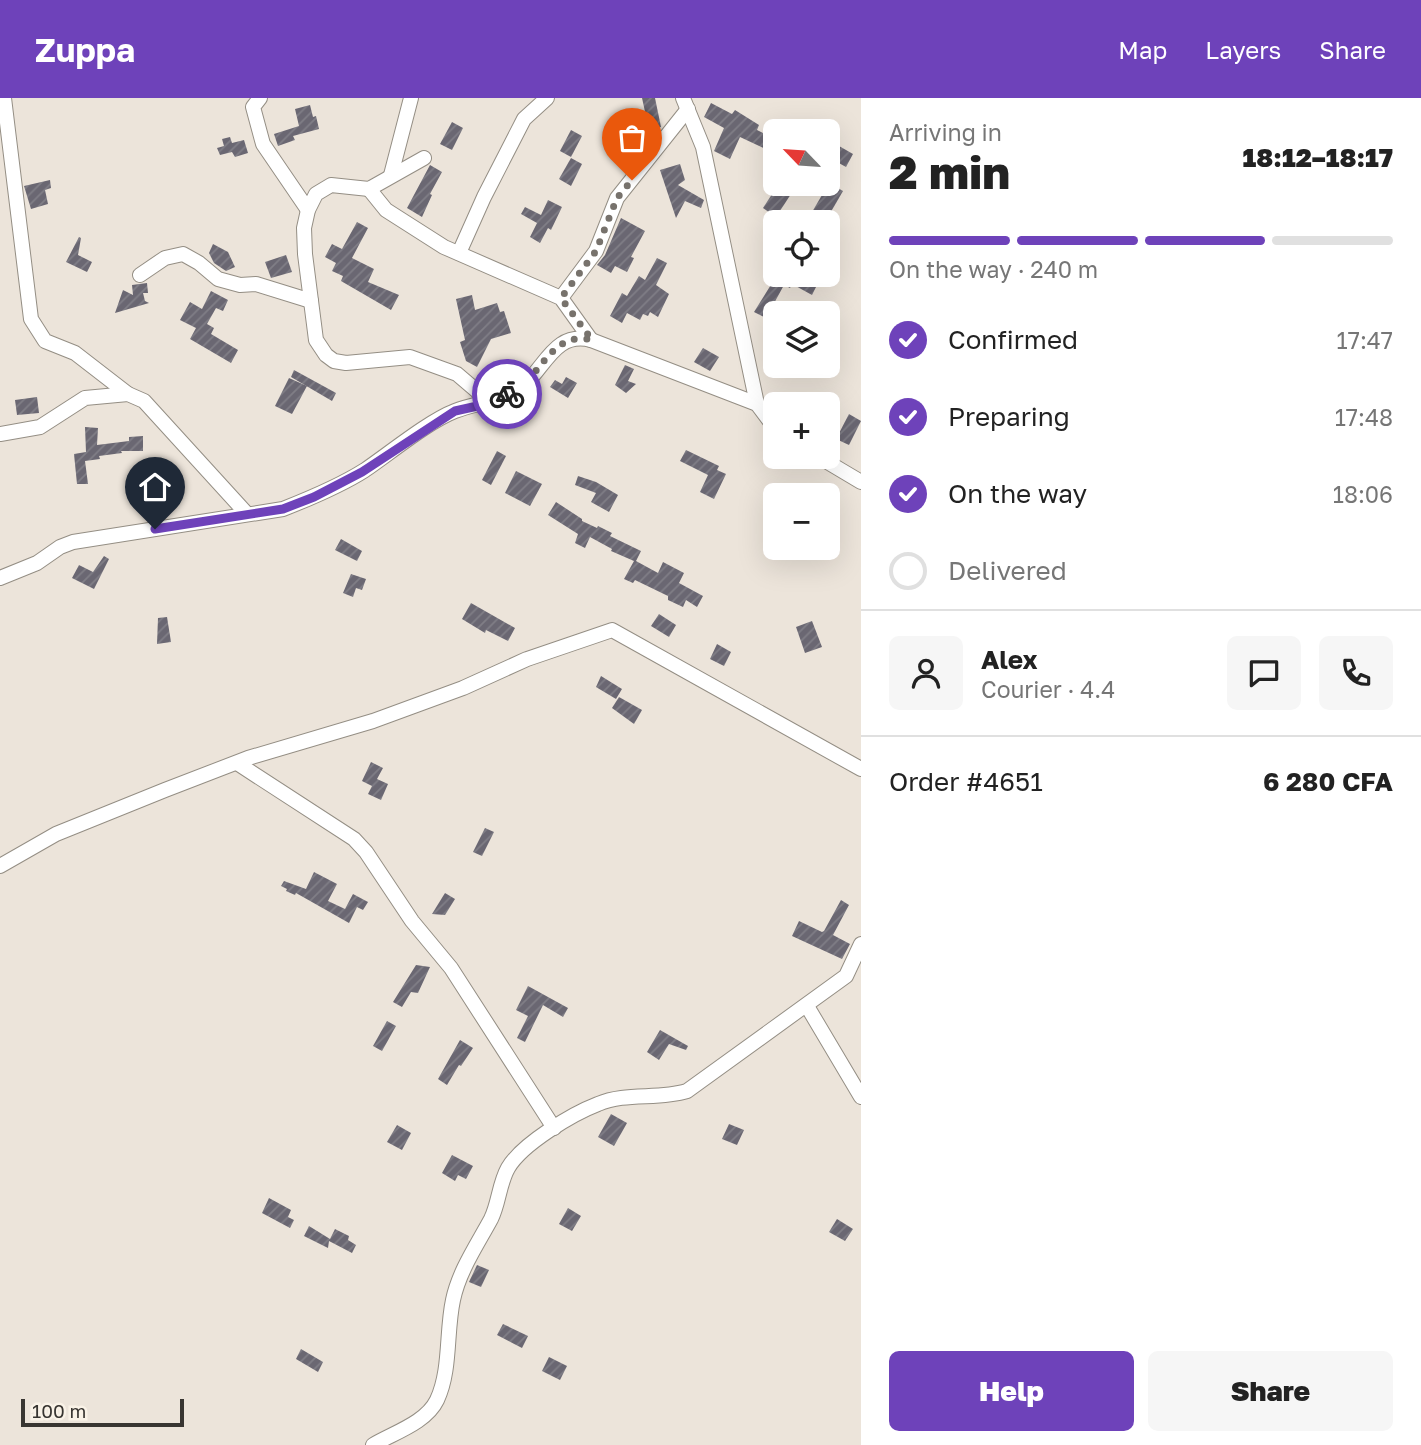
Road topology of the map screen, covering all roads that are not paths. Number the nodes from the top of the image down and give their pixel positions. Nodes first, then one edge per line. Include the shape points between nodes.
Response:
1 (4, 98) edge
2 (260, 98) edge
3 (411, 98) edge
4 (547, 98) edge
5 (686, 104) edge
6 (3, 117) edge
7 (424, 158) dead end
8 (391, 175) junction
9 (369, 189) junction
10 (307, 209) junction
11 (459, 253) junction
12 (140, 275) dead end
13 (561, 298) junction
14 (311, 301) junction
15 (592, 340) junction
16 (128, 394) junction
17 (491, 403) junction
18 (757, 404) junction
19 (763, 412) edge
20 (0, 434) edge
21 (839, 469) edge
22 (861, 482) edge
23 (247, 514) junction
24 (0, 578) edge
25 (237, 763) junction
26 (861, 769) edge
27 (0, 866) edge
28 (861, 944) edge
29 (861, 968) edge
30 (846, 976) junction
31 (807, 1006) junction
32 (861, 1097) edge
33 (554, 1128) junction
34 (373, 1445) edge

1 - 6 street
2 - 10 street via 253,107 262,144
3 - 8 street
4 - 11 street via 523,119
5 - 13 street via 617,198 596,251
5 - 18 street via 703,147
6 - 16 street via 31,319 45,341 75,353
7 - 8 street
8 - 9 street
9 - 10 street via 331,185 316,194
9 - 11 street via 386,210
10 - 14 street via 305,254
11 - 13 street
12 - 14 street via 165,258 183,254 218,279 256,284
13 - 15 street
14 - 17 street via 316,340 334,361 410,356 457,373
15 - 17 street via 574,338 554,349 524,384
15 - 18 street
16 - 20 street via 85,398 40,427
16 - 23 street via 144,401
17 - 23 street via 455,411 362,472 314,497 283,509
18 - 19 street
21 - 22 street
23 - 24 street via 72,542
25 - 26 street via 373,721 611,630
25 - 27 street via 56,834
25 - 33 street via 354,839 366,852 412,921 451,968
28 - 30 street
29 - 30 street
30 - 31 street
31 - 32 street
31 - 33 street via 687,1091 598,1104
33 - 34 street via 522,1151 508,1168 497,1204 465,1266 453,1300 436,1401 421,1419

